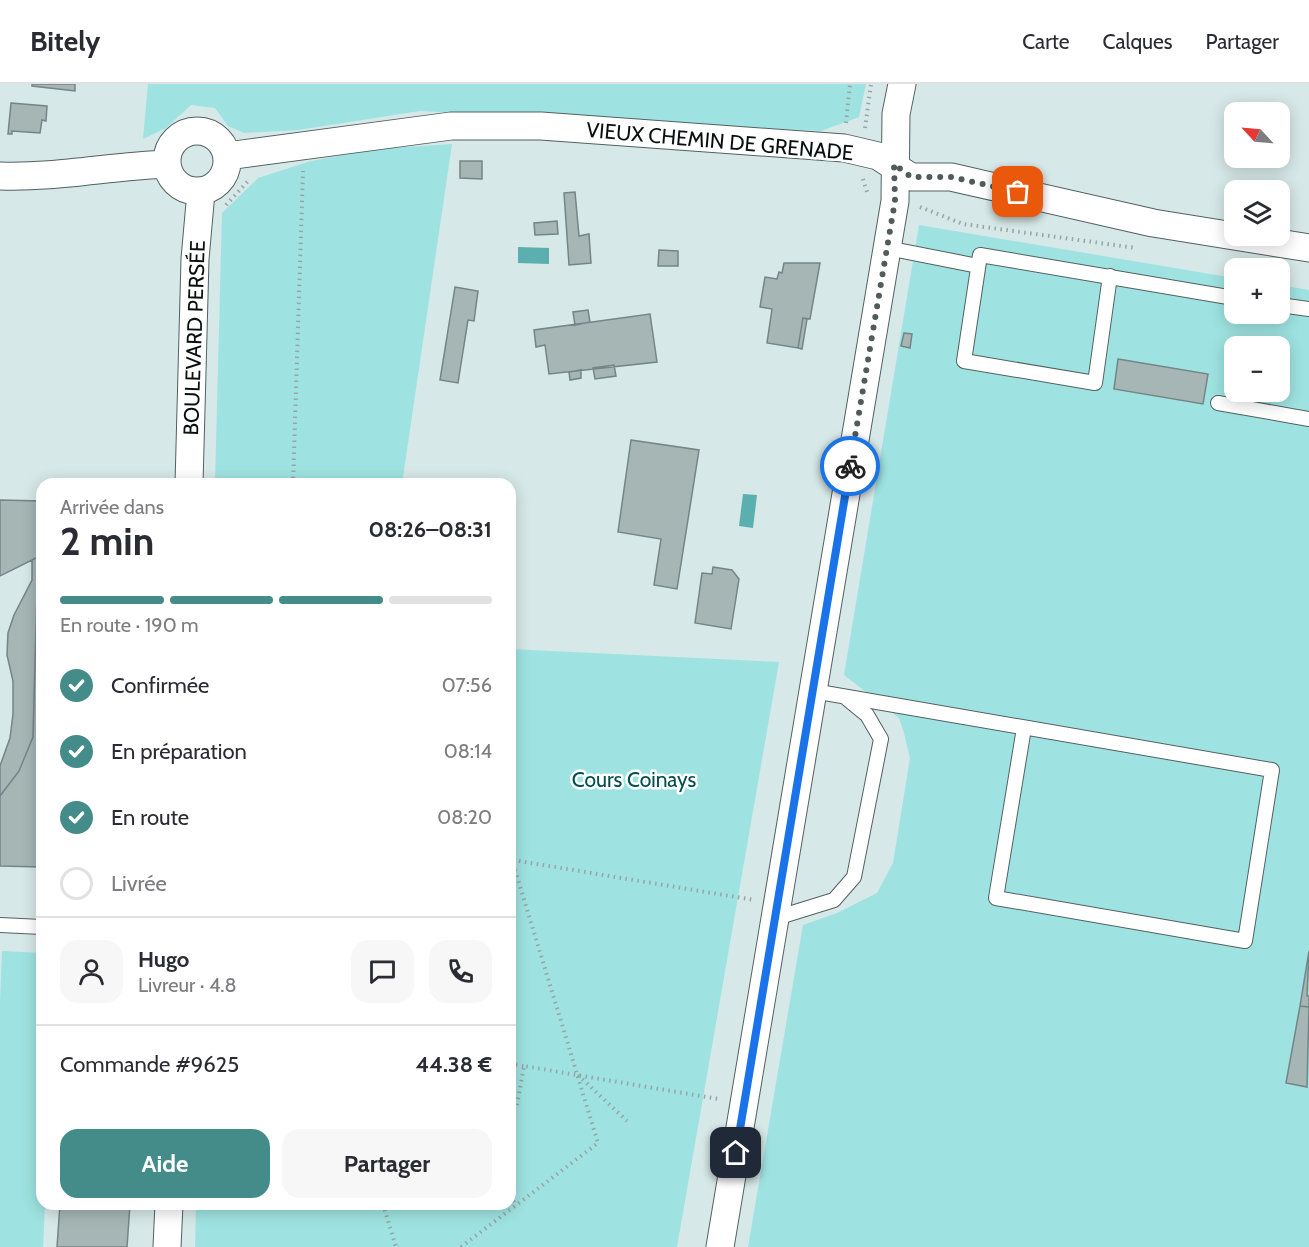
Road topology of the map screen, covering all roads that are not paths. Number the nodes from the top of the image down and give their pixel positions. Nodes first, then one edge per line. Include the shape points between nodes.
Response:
1 (902, 84) edge
2 (227, 156) junction
3 (167, 164) junction
4 (894, 164) junction
5 (0, 176) edge
6 (201, 192) junction
7 (887, 248) junction
8 (1309, 248) edge
9 (979, 261) junction
10 (1110, 276) junction
11 (1224, 296) edge
12 (1290, 306) edge
13 (1309, 309) edge
14 (1218, 403) dead end
15 (1309, 419) edge
16 (189, 478) edge
17 (813, 691) junction
18 (845, 697) junction
19 (1024, 728) junction
20 (777, 910) junction
21 (0, 925) edge
22 (36, 927) edge
23 (169, 1210) edge
24 (167, 1247) edge
25 (720, 1247) edge

1 - 4 street
2 - 3 street via 222,142 214,135 194,131 175,140
2 - 4 street, VIEUX CHEMIN DE GRENADE via 450,126 541,126 852,159 878,156
2 - 6 street via 220,182
3 - 5 street
3 - 6 street via 172,180 180,187
4 - 7 street via 895,201
4 - 8 street, VIEUX CHEMIN DE GRENADE via 911,177 951,177 1153,223
6 - 16 street, BOULEVARD PERSÉE
7 - 9 lane
7 - 17 street
9 - 10 lane
9 - 10 lane via 964,361 1095,383
10 - 11 lane
12 - 13 lane
14 - 15 lane
17 - 18 lane
17 - 20 street
18 - 19 lane
18 - 20 lane via 867,715 881,739 854,877 834,900
19 - 19 lane via 1272,770 1245,941 996,898
20 - 25 street
21 - 22 lane
23 - 24 street

